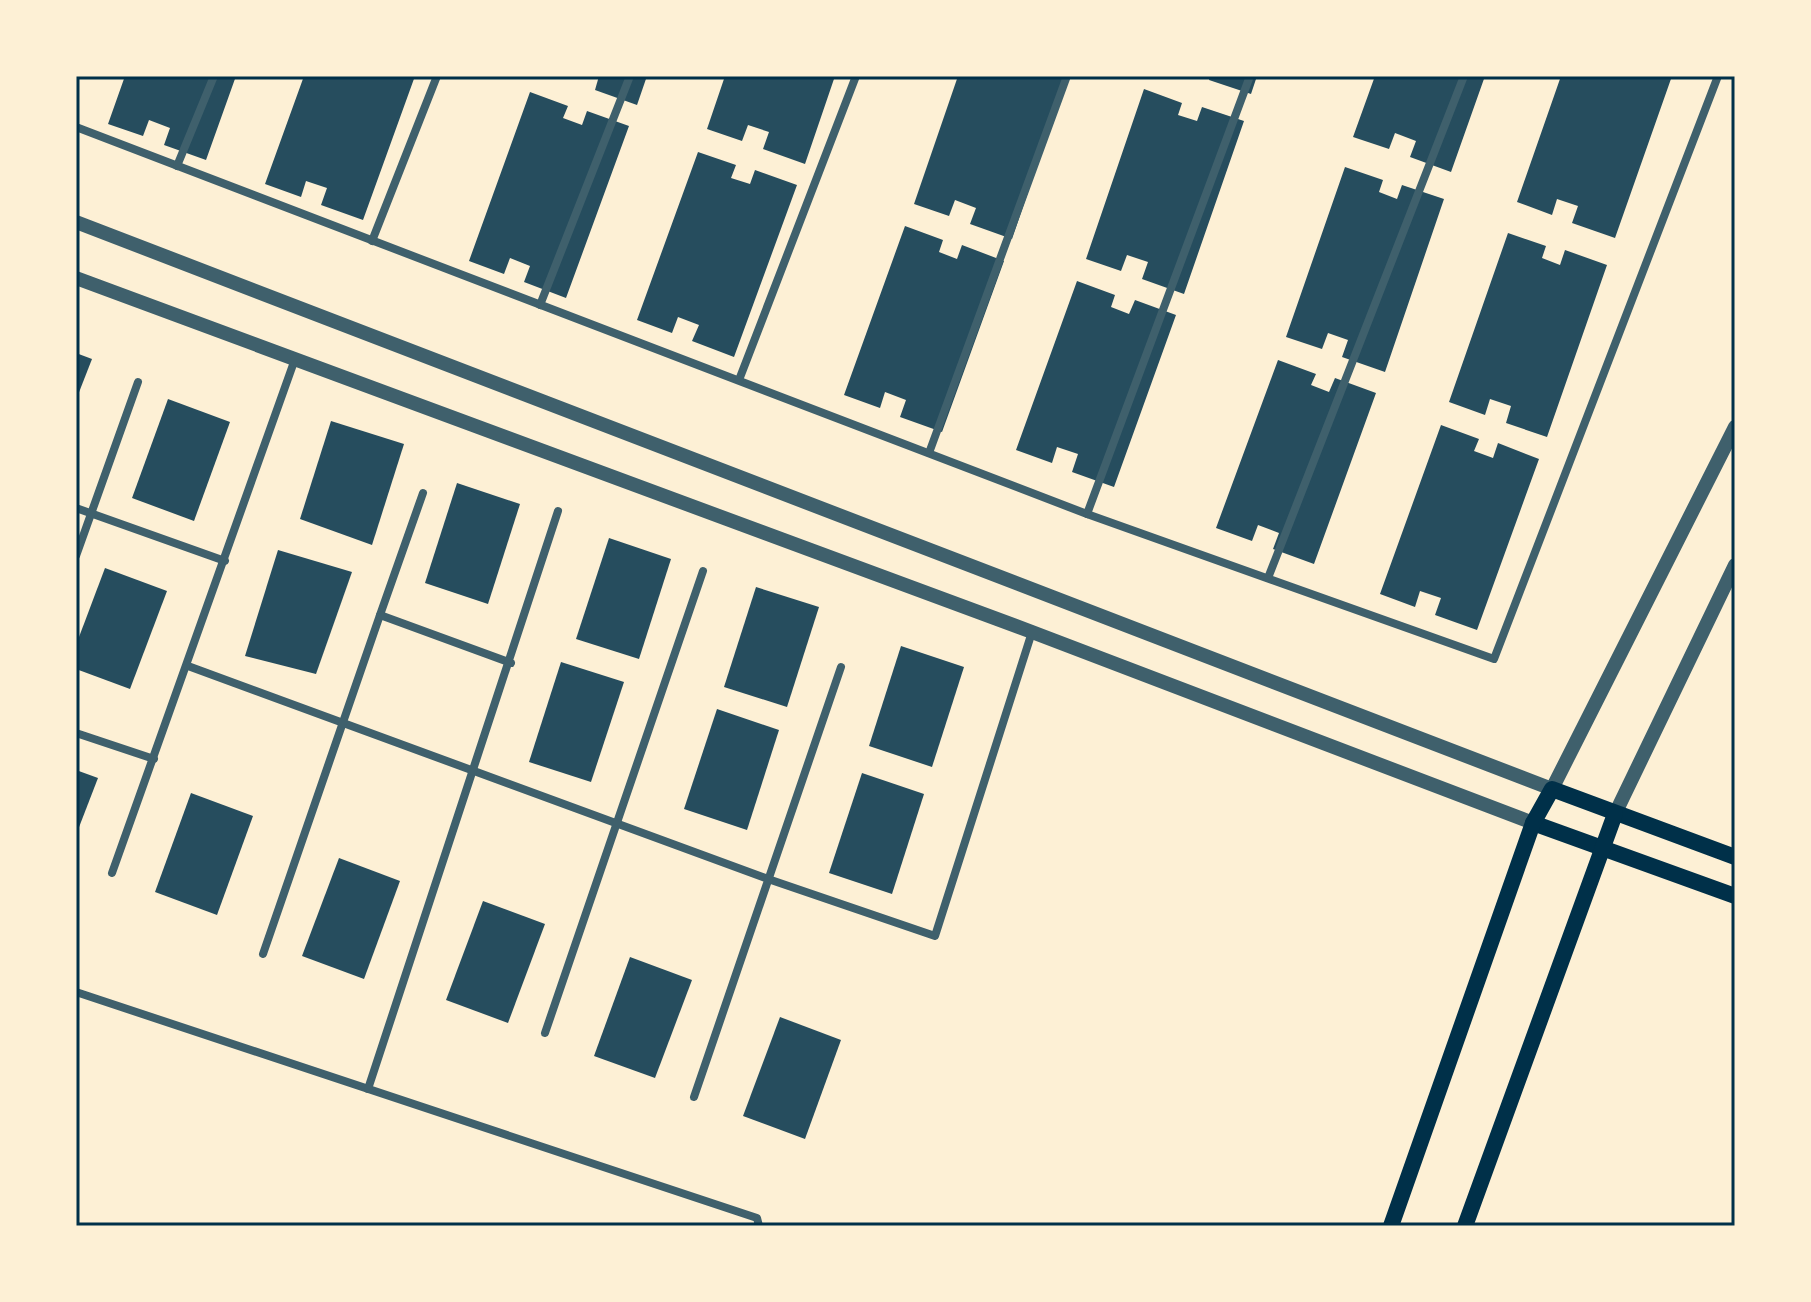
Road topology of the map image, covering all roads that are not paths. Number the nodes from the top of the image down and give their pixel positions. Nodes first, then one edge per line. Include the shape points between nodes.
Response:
1 (214, 76) edge
2 (437, 76) edge
3 (630, 76) edge
4 (856, 76) edge
5 (1067, 76) edge
6 (1250, 76) edge
7 (1464, 76) edge
8 (1718, 76) edge
9 (76, 127) edge
10 (177, 166) junction
11 (76, 222) edge
12 (372, 241) junction
13 (76, 278) edge
14 (540, 305) junction
15 (295, 359) junction
16 (739, 380) junction
17 (138, 382) dead end
18 (1735, 427) edge
19 (929, 453) junction
20 (423, 493) dead end
21 (76, 508) edge
22 (558, 511) dead end
23 (91, 514) junction
24 (1087, 514) junction
25 (76, 556) edge
26 (225, 561) junction
27 (1735, 565) edge
28 (703, 571) dead end
29 (1268, 578) junction
30 (380, 615) junction
31 (1032, 632) junction
32 (511, 663) junction
33 (188, 666) junction
34 (841, 667) dead end
35 (345, 724) junction
36 (76, 733) edge
37 (154, 759) junction
38 (476, 770) junction
39 (1552, 789) junction
40 (1615, 814) junction
41 (619, 822) junction
42 (1533, 823) junction
43 (1603, 847) junction
44 (1735, 857) edge
45 (112, 873) dead end
46 (771, 880) junction
47 (1735, 896) edge
48 (263, 954) dead end
49 (76, 992) edge
50 (545, 1033) dead end
51 (368, 1089) junction
52 (694, 1097) dead end
53 (759, 1226) edge
54 (1391, 1226) edge
55 (1465, 1226) edge

1 - 10 street
2 - 12 street
3 - 14 street
4 - 16 street
5 - 19 street
6 - 24 street
7 - 29 street
8 - 29 street via 1494,659
9 - 10 street
10 - 12 street
11 - 39 street
12 - 14 street
13 - 15 street
14 - 16 street
15 - 26 street
15 - 31 street
16 - 19 street
17 - 23 street
18 - 39 street
19 - 24 street
20 - 30 street
21 - 23 street
22 - 32 street
23 - 25 street
23 - 26 street
24 - 29 street
26 - 33 street
27 - 40 street
28 - 41 street
30 - 32 street
30 - 35 street
31 - 42 street
31 - 46 street via 935,936
32 - 38 street
33 - 35 street
33 - 37 street
34 - 46 street
35 - 38 street
35 - 48 street
36 - 37 street
37 - 45 street
38 - 41 street
38 - 51 street
39 - 40 main road
39 - 42 main road
40 - 43 main road
40 - 44 main road
41 - 46 street
41 - 50 street
42 - 43 main road
42 - 54 main road
43 - 47 main road
43 - 55 main road
46 - 52 street
49 - 51 street
51 - 53 street via 757,1218

